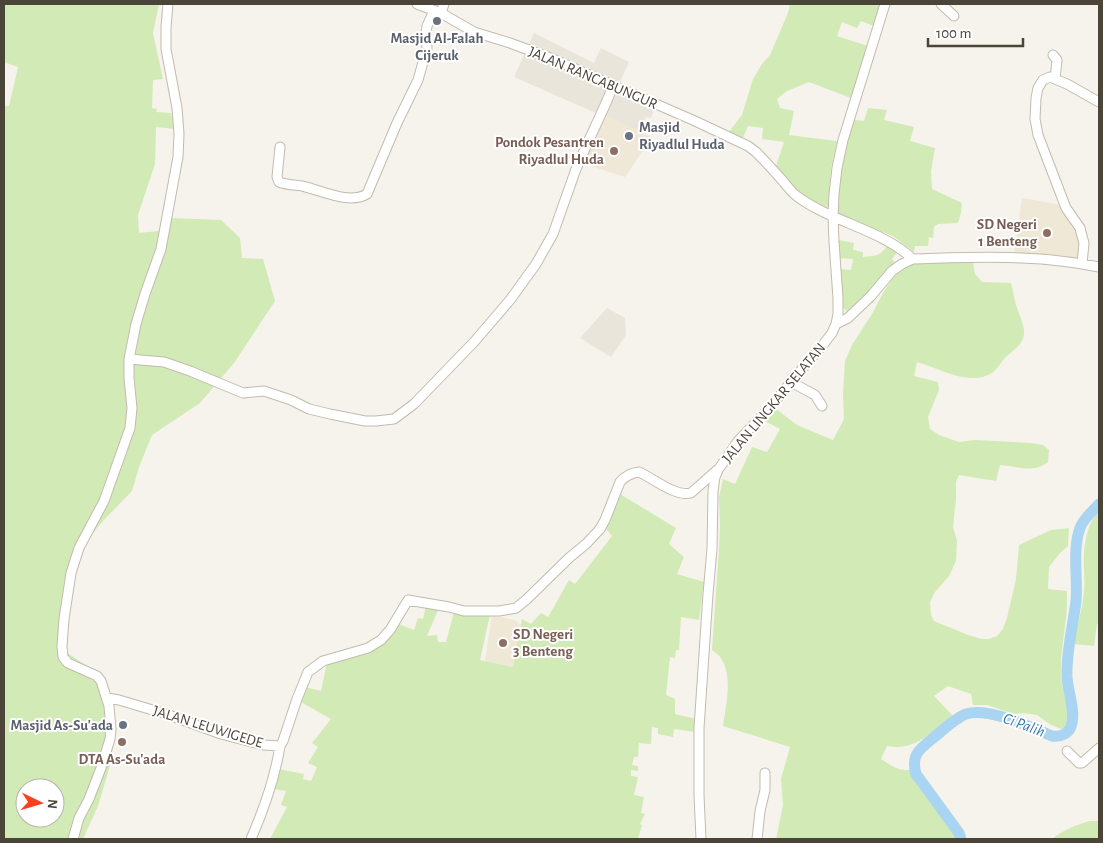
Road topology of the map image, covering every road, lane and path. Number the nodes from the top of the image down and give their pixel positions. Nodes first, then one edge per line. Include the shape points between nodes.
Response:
1 (168, 4) edge
2 (417, 4) edge
3 (444, 4) edge
4 (885, 4) edge
5 (941, 4) edge
6 (437, 12) junction
7 (954, 16) dead end
8 (1053, 55) dead end
9 (1055, 78) junction
10 (613, 86) junction
11 (1099, 102) edge
12 (280, 147) dead end
13 (833, 217) junction
14 (913, 259) junction
15 (1082, 264) junction
16 (1099, 267) edge
17 (836, 324) junction
18 (129, 359) junction
19 (790, 382) junction
20 (822, 406) dead end
21 (718, 470) junction
22 (107, 698) junction
23 (280, 746) junction
24 (1099, 748) edge
25 (1067, 751) dead end
26 (765, 773) dead end
27 (73, 839) edge
28 (251, 839) edge
29 (701, 839) edge
30 (756, 839) edge

1 - 18 street via 166,49 177,108 178,157 161,249 136,324
2 - 6 street, JALAN RANCABUNGUR
3 - 6 street
4 - 13 street, JALAN LINGKAR SELATAN via 841,148
5 - 7 street
6 - 10 street, JALAN RANCABUNGUR via 474,32 553,59
6 - 12 street via 427,26 426,52 418,80 367,194 348,198 279,182
8 - 9 street via 1057,60
9 - 11 street
9 - 15 street via 1043,80 1038,88 1035,119 1066,208 1080,228 1084,243
10 - 13 street, JALAN RANCABUNGUR via 748,146 798,197
10 - 18 street via 576,169 553,234 536,264 474,342 414,404 394,419 365,421 330,414 264,391 242,393 164,362
13 - 14 street, JALAN RANCABUNGUR via 883,238
13 - 17 street, JALAN LINGKAR SELATAN via 838,298
14 - 15 street via 990,257
14 - 17 street via 892,271 848,318
15 - 16 street
17 - 19 street, JALAN LINGKAR SELATAN via 828,339
18 - 22 street via 130,428 104,501 79,548 71,573 63,638 63,657 68,663 97,676
19 - 20 street via 815,395
19 - 21 street, JALAN LINGKAR SELATAN via 738,441
21 - 23 street, JALAN LEUWIGEDE via 686,494 639,472 623,477 600,529 516,608 464,611 408,600 381,640 368,648 323,661 308,672
21 - 29 street, JALAN LINGKAR SELATAN via 713,491 700,719
22 - 23 street, JALAN LEUWIGEDE via 166,714 221,734
22 - 27 street via 112,729 110,739
23 - 28 street via 270,788
24 - 25 street via 1082,763
26 - 30 street

